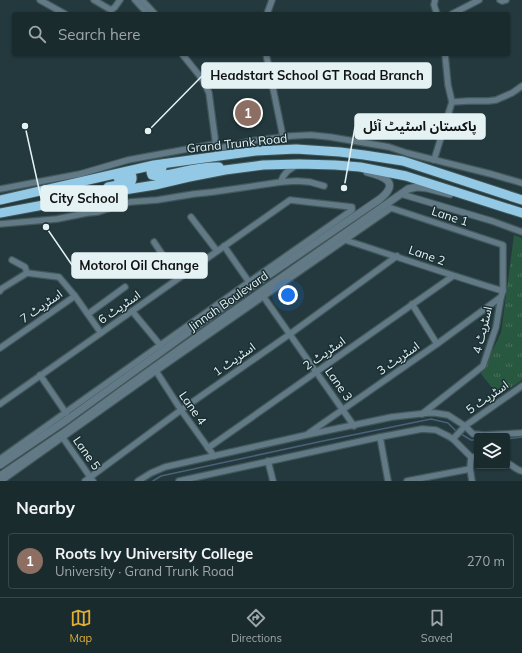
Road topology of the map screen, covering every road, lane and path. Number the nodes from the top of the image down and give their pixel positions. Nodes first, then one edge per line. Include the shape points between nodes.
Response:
1 (40, 0) edge
2 (94, 0) edge
3 (120, 0) edge
4 (135, 0) edge
5 (272, 0) edge
6 (435, 0) edge
7 (479, 0) edge
8 (500, 0) edge
9 (506, 0) edge
10 (143, 2) edge
11 (61, 12) edge
12 (147, 12) edge
13 (153, 12) edge
14 (268, 12) edge
15 (436, 12) edge
16 (456, 12) edge
17 (184, 56) edge
18 (266, 56) edge
19 (445, 56) edge
20 (203, 80) junction
21 (224, 81) dead end
22 (522, 86) edge
23 (452, 102) junction
24 (282, 137) junction
25 (217, 151) junction
26 (434, 160) junction
27 (299, 164) junction
28 (335, 165) junction
29 (236, 169) junction
30 (281, 182) junction
31 (73, 184) junction
32 (522, 184) edge
33 (324, 186) dead end
34 (0, 189) edge
35 (124, 190) junction
36 (401, 194) junction
37 (0, 200) edge
38 (481, 200) junction
39 (522, 200) edge
40 (123, 204) junction
41 (49, 205) junction
42 (0, 213) edge
43 (522, 213) edge
44 (358, 214) junction
45 (191, 217) dead end
46 (366, 218) junction
47 (0, 224) edge
48 (522, 232) edge
49 (345, 240) junction
50 (154, 242) dead end
51 (503, 245) joint
52 (224, 246) junction
53 (217, 252) junction
54 (397, 256) junction
55 (12, 260) dead end
56 (279, 265) junction
57 (27, 273) junction
58 (288, 276) junction
59 (453, 276) junction
60 (178, 278) junction
61 (249, 282) junction
62 (125, 287) dead end
63 (0, 291) edge
64 (503, 291) junction
65 (75, 296) junction
66 (263, 296) junction
67 (501, 297) junction
68 (412, 304) junction
69 (224, 307) junction
70 (132, 311) junction
71 (88, 314) junction
72 (229, 314) junction
73 (101, 333) junction
74 (290, 334) junction
75 (437, 344) junction
76 (161, 346) junction
77 (0, 348) edge
78 (156, 372) junction
79 (316, 372) junction
80 (40, 375) junction
81 (522, 386) edge
82 (96, 395) junction
83 (0, 404) edge
84 (104, 406) junction
85 (343, 409) junction
86 (181, 410) junction
87 (66, 412) junction
88 (422, 414) junction
89 (354, 426) junction
90 (463, 428) junction
91 (522, 433) edge
92 (306, 435) junction
93 (380, 437) junction
94 (63, 438) junction
95 (455, 438) junction
96 (208, 448) junction
97 (214, 456) junction
98 (474, 457) edge
99 (0, 460) edge
100 (268, 462) junction
101 (510, 464) edge
102 (0, 465) edge
103 (470, 469) junction
104 (522, 471) edge
105 (0, 476) edge
106 (92, 479) edge
107 (1, 481) edge
108 (85, 481) edge
109 (138, 481) edge
110 (179, 481) edge
111 (273, 481) edge
112 (388, 481) edge
113 (407, 481) edge
114 (472, 481) edge

1 - 11 street
2 - 3 street via 111,10
4 - 10 street
5 - 14 street
6 - 15 street
7 - 16 street
8 - 9 street
10 - 12 street
10 - 13 street
17 - 20 street
18 - 24 street
19 - 23 street
20 - 21 street
20 - 25 street via 210,93
22 - 23 street via 496,100
23 - 26 street
24 - 25 street via 251,141
24 - 26 street via 311,135 341,138 389,147
25 - 29 highway via 193,162 156,169 151,174 153,176 212,167
25 - 31 highway, Grand Trunk Road
25 - 34 street via 128,160 80,174
25 - 39 highway, Grand Trunk Road via 296,149 403,161
26 - 32 street
27 - 28 highway, Grand Trunk Road
27 - 29 highway, Grand Trunk Road
27 - 30 street via 287,172
28 - 38 highway, Grand Trunk Road via 406,176
28 - 44 street, Jinnah Boulevard via 373,174 387,179 389,183 386,194
29 - 35 highway, Grand Trunk Road
30 - 33 street via 310,182
30 - 40 street
31 - 37 highway, Grand Trunk Road
31 - 41 highway via 132,177 131,182
35 - 40 street
35 - 41 highway, Grand Trunk Road
36 - 38 street, Jinnah Boulevard via 418,187
36 - 46 street, Jinnah Boulevard
36 - 48 street
38 - 43 highway, Grand Trunk Road
40 - 47 street via 98,212 57,219
41 - 42 highway, Grand Trunk Road
44 - 46 street
44 - 56 street, Jinnah Boulevard
45 - 53 street
46 - 58 street, Jinnah Boulevard
49 - 51 street, Lane 1 via 391,208
49 - 54 street, Lane 2
49 - 58 street
50 - 60 street
51 - 64 street, اسٹریٹ 4
52 - 53 street, اسٹریٹ 6
52 - 56 street, اسٹریٹ 6 via 290,200 352,207 352,210
52 - 61 street
53 - 60 street, اسٹریٹ 6
54 - 59 street, Lane 2
54 - 74 street, اسٹریٹ 1
55 - 57 street via 25,267
56 - 61 street
56 - 69 street, Jinnah Boulevard
57 - 63 street
57 - 65 street via 59,277
58 - 66 street
58 - 72 street, Jinnah Boulevard
59 - 64 street, Lane 2
59 - 68 street, اسٹریٹ 2
60 - 70 street, اسٹریٹ 6
61 - 76 street
62 - 71 street
64 - 67 street, اسٹریٹ 4
65 - 71 street
65 - 77 street, اسٹریٹ 7
66 - 74 street, Lane 3
66 - 78 street
67 - 75 street, اسٹریٹ 3
67 - 88 street, اسٹریٹ 4 via 496,327 484,366
68 - 75 street
68 - 79 street, اسٹریٹ 2
69 - 72 street
69 - 82 street, Jinnah Boulevard
70 - 73 street, اسٹریٹ 6
70 - 76 street
71 - 73 street
72 - 84 street, Jinnah Boulevard
73 - 80 street, اسٹریٹ 6
74 - 79 street, Lane 3
74 - 86 street, اسٹریٹ 1
75 - 85 street, اسٹریٹ 3
76 - 82 street
78 - 84 street
78 - 86 street, Lane 4
79 - 85 street, Lane 3
79 - 96 street, اسٹریٹ 2
80 - 83 street, اسٹریٹ 6
80 - 87 street
81 - 90 street, اسٹریٹ 5
82 - 87 street
82 - 102 street, Jinnah Boulevard via 68,419
84 - 94 street
84 - 105 street, Jinnah Boulevard
85 - 89 street, Lane 3
85 - 92 street, اسٹریٹ 3
86 - 96 street, Lane 4
86 - 106 street, اسٹریٹ 1
87 - 99 street
88 - 89 street via 392,417
88 - 90 street via 448,415
89 - 92 street
90 - 91 street via 473,434
90 - 95 street, اسٹریٹ 5
92 - 97 street
93 - 95 street via 430,429
93 - 100 street
93 - 112 street
94 - 106 street, Lane 5
94 - 107 street
95 - 98 street
96 - 97 street, Lane 4
97 - 109 street via 158,469
98 - 103 street
100 - 110 street
100 - 111 street
101 - 104 street via 516,470
103 - 113 street
103 - 114 street
106 - 108 street, اسٹریٹ 1

